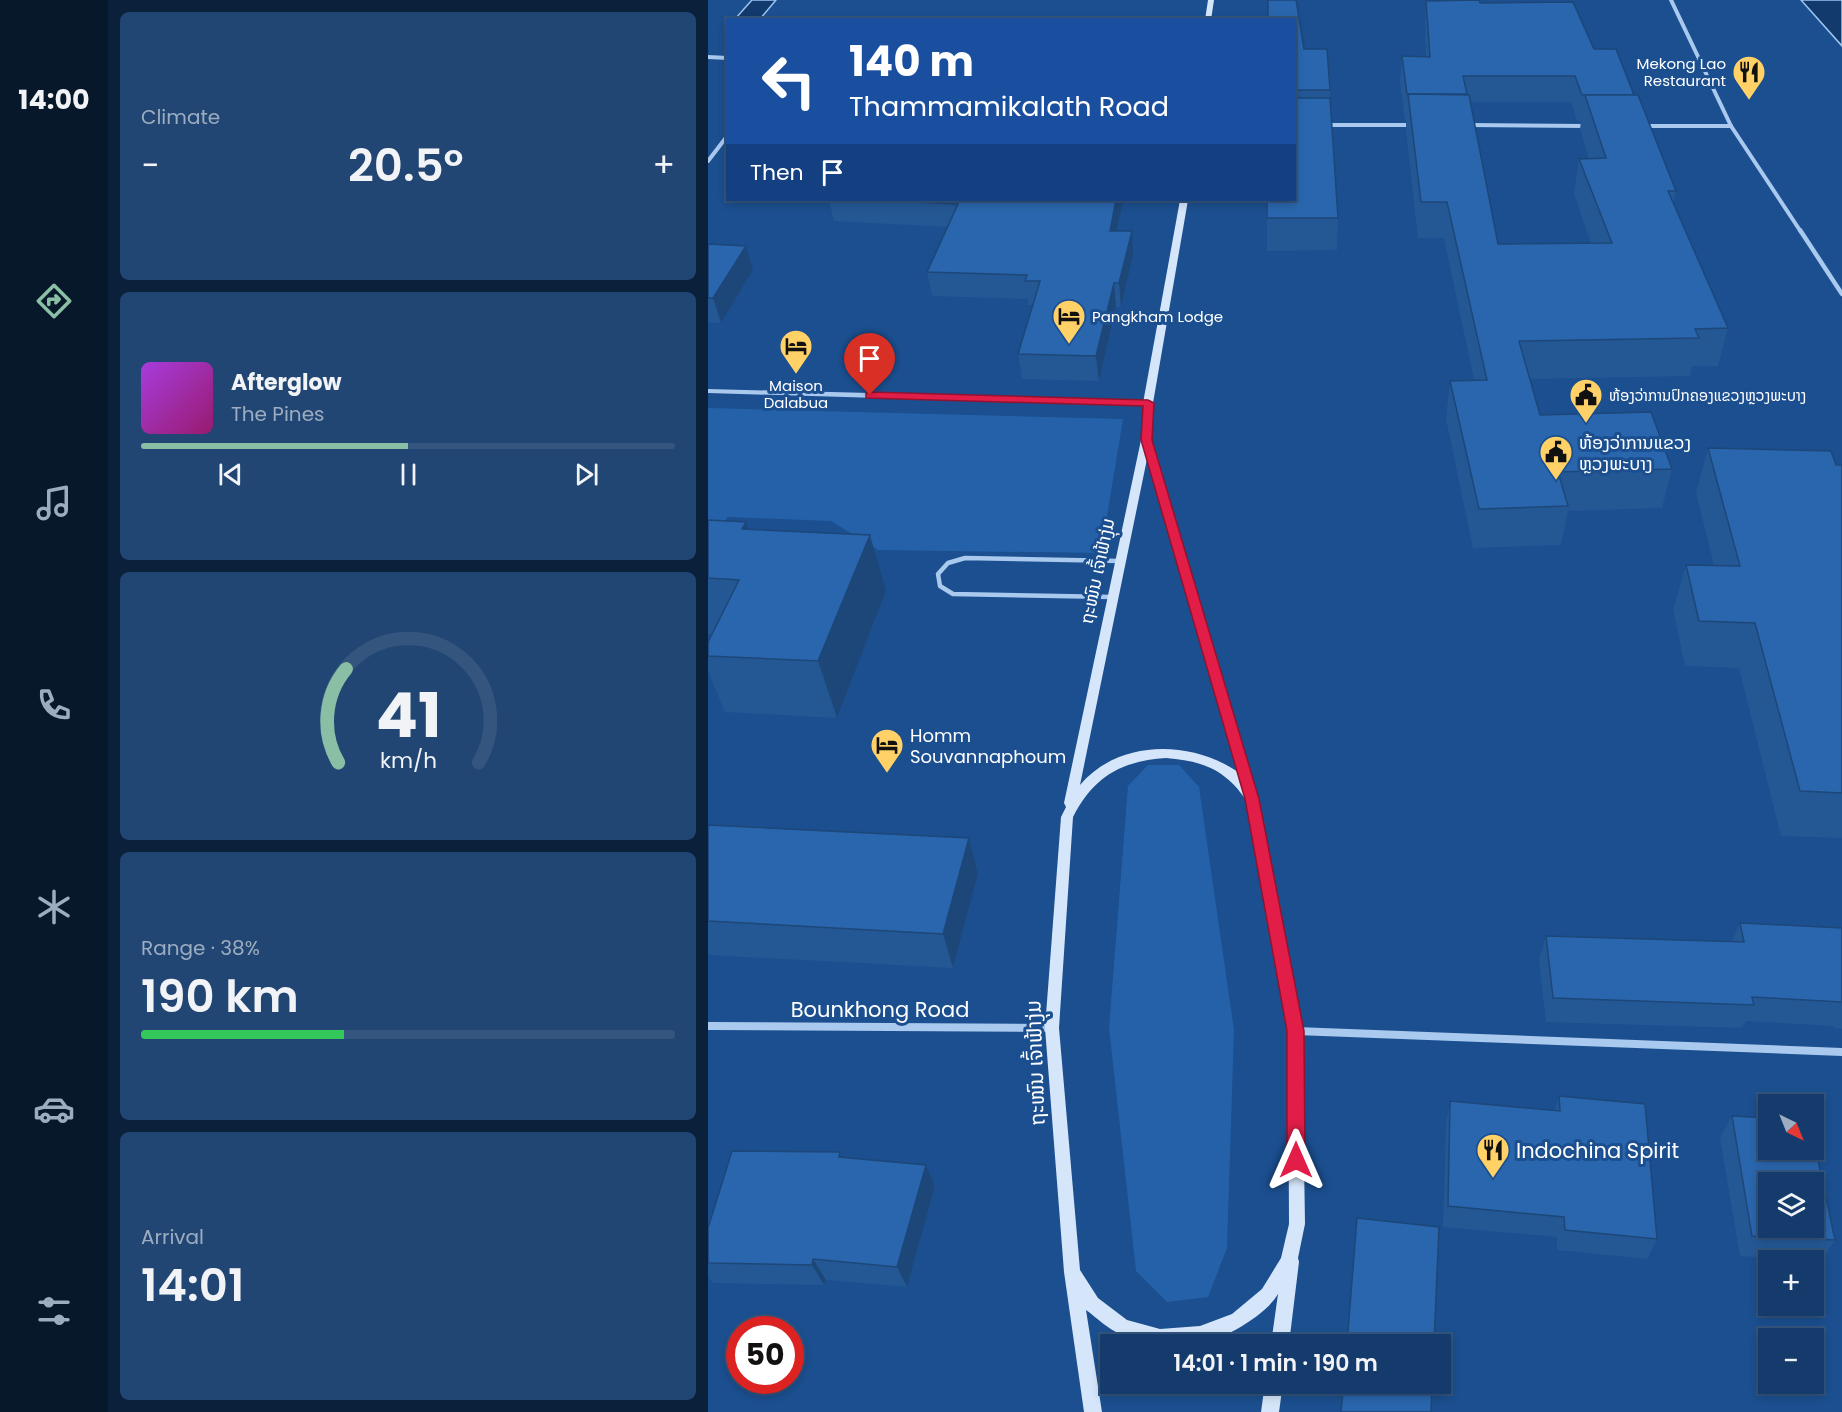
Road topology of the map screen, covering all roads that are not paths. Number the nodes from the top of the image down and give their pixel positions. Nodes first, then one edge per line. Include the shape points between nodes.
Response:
1 (1211, 0) edge
2 (1671, 0) edge
3 (1208, 18) edge
4 (708, 57) edge
5 (726, 58) edge
6 (1318, 124) edge
7 (1413, 125) edge
8 (1460, 125) edge
9 (1590, 126) edge
10 (1637, 126) edge
11 (1731, 126) junction
12 (726, 138) edge
13 (708, 161) edge
14 (1184, 201) edge
15 (1842, 294) edge
16 (708, 391) edge
17 (1148, 403) junction
18 (1146, 440) junction
19 (1121, 561) junction
20 (1113, 597) junction
21 (1252, 799) junction
22 (1067, 817) junction
23 (708, 1026) edge
24 (1052, 1028) junction
25 (1295, 1031) junction
26 (1842, 1052) edge
27 (1297, 1224) junction
28 (1072, 1272) junction
29 (1281, 1334) edge
30 (1272, 1394) edge
31 (1093, 1412) edge
32 (1270, 1412) edge

1 - 3 main road
2 - 11 street
4 - 5 street
6 - 7 street
8 - 9 street
10 - 11 street
11 - 15 street
12 - 13 street
14 - 17 main road
16 - 17 street
17 - 18 street, ຖະໜົນ ເຈົ້າຟ້າງຸ່ມ
18 - 19 main road, ຖະໜົນ ເຈົ້າຟ້າງຸ່ມ
18 - 21 main road, ຖະໜົນ ເຈົ້າຟ້າງຸ່ມ
19 - 20 main road, ຖະໜົນ ເຈົ້າຟ້າງຸ່ມ
19 - 20 lane via 965,558 948,563 938,574 940,586 953,594
20 - 22 main road, ຖະໜົນ ເຈົ້າຟ້າງຸ່ມ
21 - 22 main road, ຖະໜົນ ເຈົ້າຟ້າງຸ່ມ via 1236,778 1213,762 1182,754 1151,754 1097,775 1078,794
21 - 25 main road, ຖະໜົນ ເຈົ້າຟ້າງຸ່ມ
22 - 24 main road, ຖະໜົນ ເຈົ້າຟ້າງຸ່ມ
23 - 24 street, Bounkhong Road
24 - 28 main road, ຖະໜົນ ເຈົ້າຟ້າງຸ່ມ
25 - 26 street
25 - 27 main road, ຖະໜົນ ເຈົ້າຟ້າງຸ່ມ
27 - 28 main road, ຖະໜົນ ເຈົ້າຟ້າງຸ່ມ via 1289,1261 1268,1294 1238,1320 1200,1335 1160,1338 1123,1327 1092,1304
27 - 29 main road, ຖະໜົນ ເຈົ້າຟ້າງຸ່ມ
28 - 31 main road, ຖະໜົນ ເຈົ້າຟ້າງຸ່ມ
30 - 32 main road

